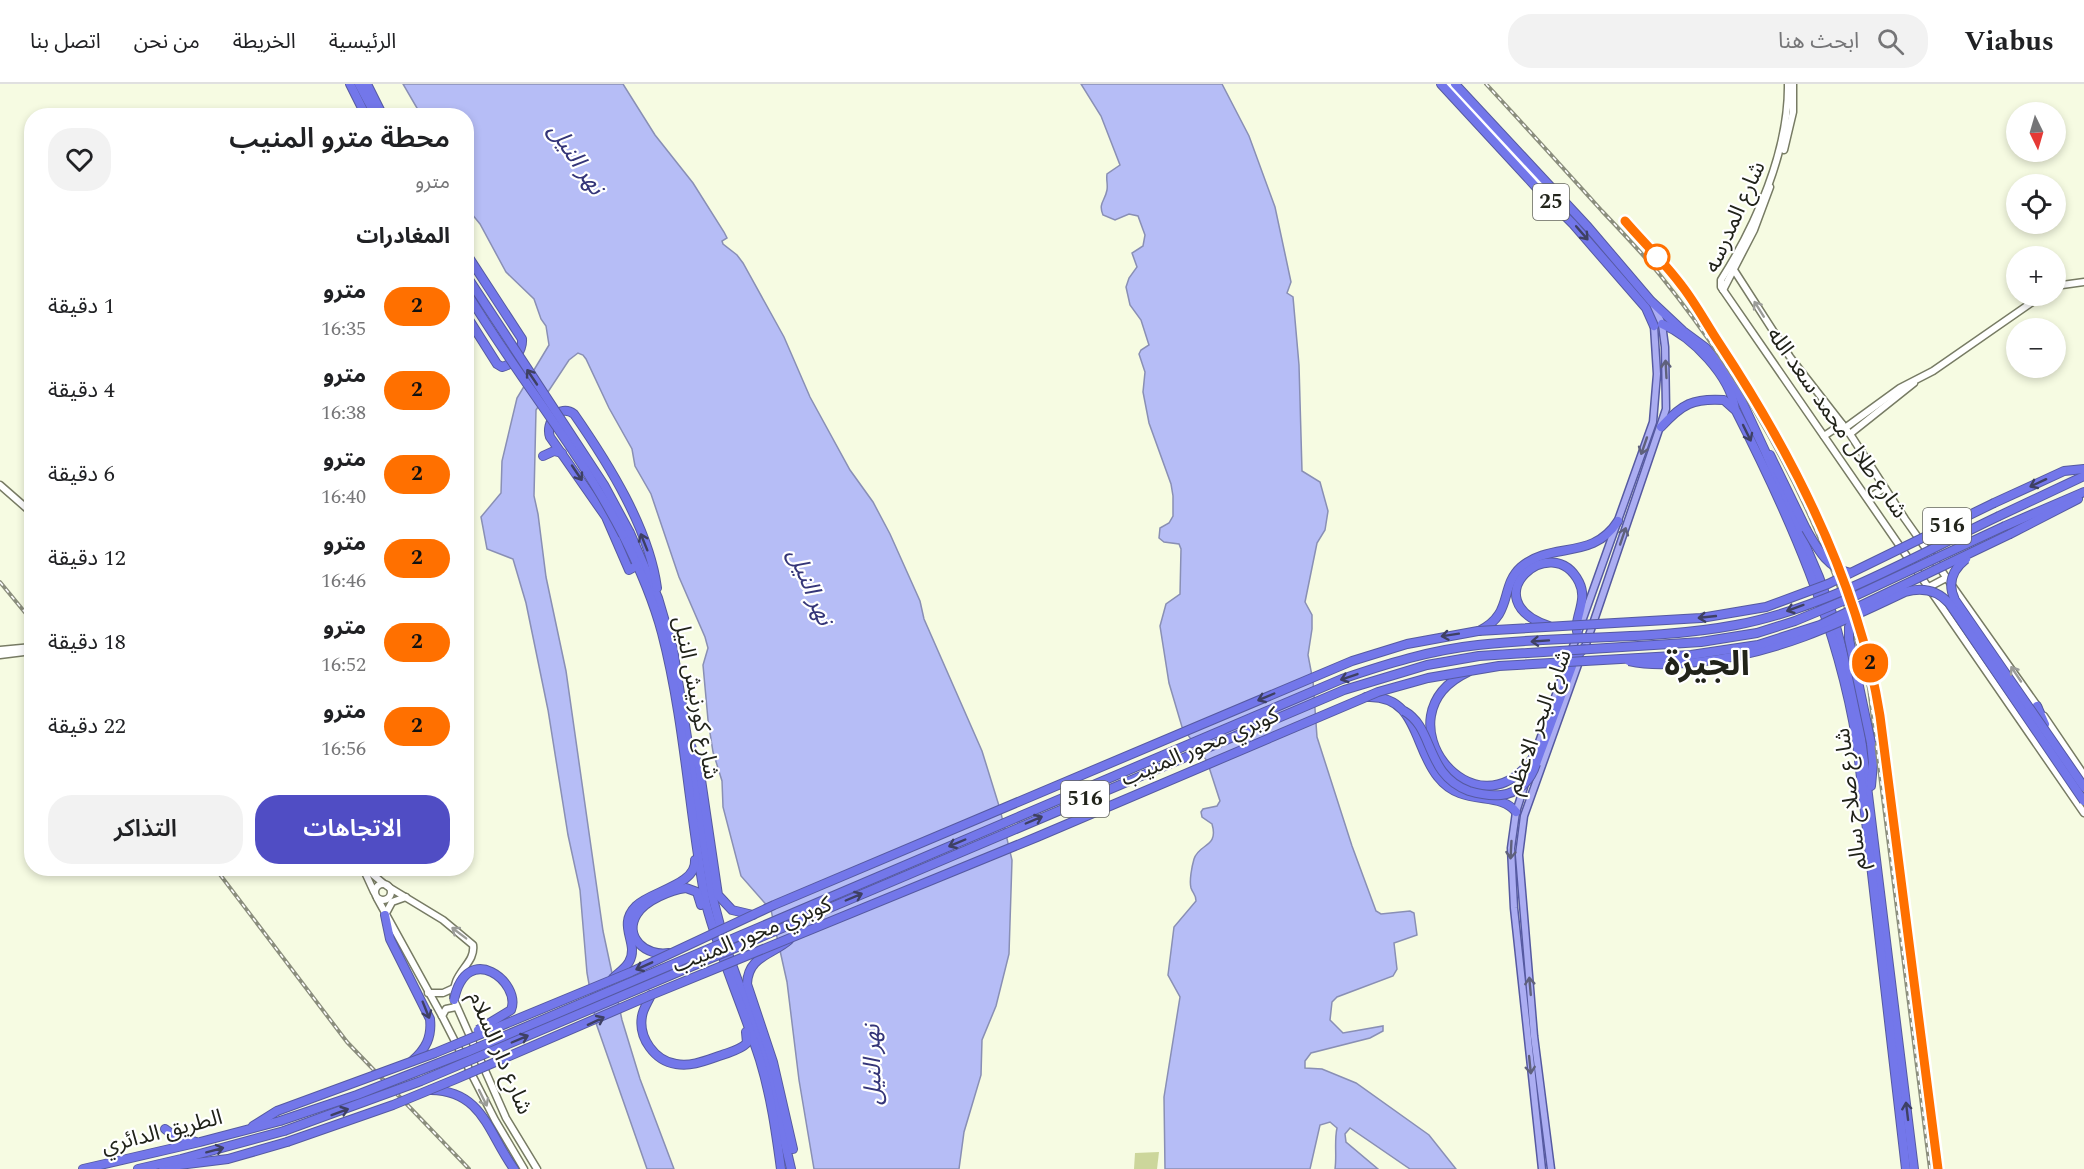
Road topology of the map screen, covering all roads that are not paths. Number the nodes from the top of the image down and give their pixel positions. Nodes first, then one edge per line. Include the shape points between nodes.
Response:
1 (350, 84) edge
2 (359, 84) edge
3 (367, 84) edge
4 (1441, 84) edge
5 (1452, 84) edge
6 (1788, 84) edge
7 (1793, 84) edge
8 (362, 108) edge
9 (372, 108) edge
10 (379, 108) edge
11 (1567, 217) junction
12 (474, 265) edge
13 (1734, 270) junction
14 (2084, 282) edge
15 (2066, 284) edge
16 (474, 287) edge
17 (1723, 290) junction
18 (1651, 301) junction
19 (474, 304) edge
20 (2026, 306) edge
21 (1658, 325) junction
22 (474, 328) edge
23 (1914, 382) junction
24 (1656, 399) junction
25 (1667, 401) junction
26 (1746, 410) junction
27 (1736, 412) junction
28 (1654, 416) junction
29 (1662, 422) junction
30 (1843, 426) junction
31 (1850, 434) junction
32 (1824, 436) junction
33 (1766, 451) junction
34 (562, 453) junction
35 (543, 456) dead end
36 (2084, 469) edge
37 (2084, 476) edge
38 (0, 485) edge
39 (1884, 488) junction
40 (2084, 494) edge
41 (1868, 499) junction
42 (24, 506) edge
43 (1618, 520) junction
44 (627, 534) junction
45 (1980, 548) junction
46 (638, 565) junction
47 (1602, 569) junction
48 (1610, 572) junction
49 (1850, 573) junction
50 (1816, 578) junction
51 (1946, 578) junction
52 (1597, 582) junction
53 (1606, 585) junction
54 (1929, 587) junction
55 (658, 598) junction
56 (1862, 604) junction
57 (1550, 626) junction
58 (1478, 631) junction
59 (1578, 635) junction
60 (1584, 648) junction
61 (24, 650) edge
62 (0, 653) edge
63 (1614, 659) junction
64 (1480, 668) junction
65 (1851, 692) junction
66 (1361, 698) junction
67 (2037, 706) junction
68 (1404, 711) junction
69 (2019, 716) junction
70 (688, 741) junction
71 (1535, 760) junction
72 (2061, 760) junction
73 (2084, 775) edge
74 (2084, 787) edge
75 (1870, 793) junction
76 (2084, 801) edge
77 (1516, 812) junction
78 (2084, 813) edge
79 (695, 836) junction
80 (367, 876) edge
81 (374, 876) edge
82 (386, 885) junction
83 (671, 889) junction
84 (376, 896) junction
85 (407, 897) junction
86 (1878, 900) junction
87 (385, 915) junction
88 (753, 915) junction
89 (713, 933) junction
90 (790, 939) junction
91 (682, 949) junction
92 (612, 979) junction
93 (454, 988) junction
94 (428, 993) junction
95 (651, 995) junction
96 (455, 1004) junction
97 (744, 1015) junction
98 (442, 1016) junction
99 (450, 1046) junction
100 (1896, 1055) junction
101 (410, 1063) junction
102 (431, 1089) junction
103 (277, 1111) joint
104 (280, 1120) joint
105 (165, 1129) dead end
106 (249, 1129) junction
107 (284, 1131) joint
108 (200, 1142) junction
109 (287, 1142) joint
110 (791, 1165) edge
111 (152, 1166) junction
112 (83, 1169) edge
113 (138, 1169) edge
114 (514, 1169) edge
115 (524, 1169) edge
116 (537, 1169) edge
117 (781, 1169) edge
118 (1542, 1169) edge
119 (1551, 1169) edge
120 (1906, 1169) edge
121 (1914, 1169) edge

1 - 8 highway
2 - 9 highway
3 - 10 highway
4 - 11 highway, 25
5 - 11 main road via 1558,202
5 - 18 highway, 25 via 1588,227
6 - 17 main road, شارع المدرسه via 1782,145 1750,228 1720,282
7 - 13 main road, شارع المدرسه via 1793,112 1784,152 1755,230
11 -> 21 highway, 25
12 - 22 highway via 522,339 521,350 502,367
13 - 17 main road, شارع المدرسه
30 -> 13 main road, شارع طلال محمد سعد الله via 1790,357
14 - 15 main road
44 -> 16 highway, شارع كورنيش النيل, bridge via 604,485
17 - 32 main road, شارع طلال محمد سعد الله
18 - 21 main road, شارع البحر الاعظم
18 - 26 highway, شارع صلاح سالم via 1706,348 1729,377
19 - 44 highway, شارع كورنيش النيل, bridge
20 - 23 main road
21 - 24 main road, شارع البحر الاعظم
25 -> 21 main road, شارع البحر الاعظم via 1665,347
21 - 27 highway, شارع صلاح سالم via 1696,347 1705,357 1729,388
23 - 30 main road
23 - 31 main road
24 - 25 main road
24 - 28 main road, شارع البحر الاعظم
25 - 29 main road, شارع البحر الاعظم
26 - 27 highway
26 - 33 highway, شارع صلاح سالم
27 - 29 highway via 1724,400 1696,401
27 -> 50 highway, شارع صلاح سالم
28 - 29 main road
28 -> 43 main road, شارع البحر الاعظم
48 -> 29 main road, شارع البحر الاعظم
30 - 31 main road, شارع طلال محمد سعد الله
30 - 32 main road
31 - 39 main road, شارع طلال محمد سعد الله
32 - 41 main road, شارع طلال محمد سعد الله
33 - 49 highway, bridge via 1828,563
33 - 50 highway, شارع صلاح سالم
34 - 35 highway
34 -> 46 highway via 606,517 628,570
55 -> 34 highway via 650,556 625,499 602,456 568,410 560,411 548,426
36 -> 49 highway, كوبري محور المنيب / 516, bridge via 2057,474
37 -> 104 highway, كوبري محور المنيب / 516, bridge via 1792,610 1738,625 1478,645 1391,663 1342,679 467,1052
38 - 42 main road
39 - 41 main road
39 - 51 main road, شارع طلال محمد سعد الله
40 - 45 highway, 516, bridge
107 -> 40 highway, كوبري محور المنيب / 516, bridge via 421,1081 1237,734 1378,678 1427,665 1498,654 1739,637 1819,611
41 - 54 main road, شارع طلال محمد سعد الله
43 - 47 main road, شارع البحر الاعظم
43 - 58 highway via 1608,535 1585,547 1540,557 1521,568 1511,582 1499,615
44 - 46 highway, شارع كورنيش النيل
44 - 55 highway, شارع كورنيش النيل
45 - 56 highway, كوبري محور المنيب / 516, bridge
45 - 72 highway, bridge via 1954,571 1953,596
46 - 79 highway, شارع كورنيش النيل via 661,631 672,678
47 - 48 main road
47 - 52 main road, شارع البحر الاعظم
48 - 53 main road, شارع البحر الاعظم
49 -> 57 highway, كوبري محور المنيب / 516, bridge via 1787,601 1745,612
50 - 65 highway, شارع صلاح سالم via 1834,619
51 - 54 main road
67 -> 51 main road, شارع طلال محمد سعد الله
52 - 53 main road
52 - 59 main road, شارع البحر الاعظم
53 - 60 main road, شارع البحر الاعظم
54 - 69 main road, شارع طلال محمد سعد الله
55 - 70 highway, شارع كورنيش النيل via 678,675
56 - 63 highway, كوبري محور المنيب / 516, bridge via 1808,630 1752,646 1704,654
56 - 75 highway, bridge via 1849,632 1871,743
57 - 58 highway, كوبري محور المنيب / 516, bridge
57 - 59 highway via 1528,617 1519,607 1516,587 1525,572 1542,563 1561,565 1576,577 1583,594
58 -> 88 highway, كوبري محور المنيب / 516, bridge via 1407,644 1334,667
59 - 71 main road, شارع البحر الاعظم
60 - 71 highway via 1575,658
119 -> 60 main road, شارع البحر الاعظم via 1534,1036 1520,855 1524,816
61 - 62 main road
63 - 64 highway, كوبري محور المنيب / 516, bridge
63 - 72 highway, bridge via 1674,664 1758,652 1814,634 1905,592 1927,590 1949,603
64 - 66 highway, كوبري محور المنيب / 516, bridge via 1411,682
64 - 71 highway, bridge via 1460,676 1438,695 1430,721 1435,747 1444,764 1459,778 1485,786 1515,778
65 - 75 highway, شارع صلاح سالم
65 - 86 highway, شارع صلاح سالم
66 - 68 highway, bridge via 1388,700
66 - 90 highway, كوبري محور المنيب / 516, bridge
67 - 72 highway, bridge via 2061,749
67 - 73 main road, شارع طلال محمد سعد الله
68 - 71 highway, bridge via 1418,723 1440,769 1465,789 1506,794 1526,783
68 - 77 highway, bridge via 1437,777 1453,790 1503,801
69 - 72 highway, bridge
69 - 78 main road, شارع طلال محمد سعد الله
70 - 88 highway via 697,759 718,895 732,910
70 - 110 highway, شارع كورنيش النيل via 712,895 726,948 764,1053
71 - 77 main road, شارع البحر الاعظم
72 - 74 highway, bridge
72 - 76 highway, bridge
75 - 86 highway, شارع صلاح سالم
77 -> 118 main road, شارع البحر الاعظم via 1512,884
79 - 83 highway via 693,872
79 - 89 highway, شارع كورنيش النيل
80 - 84 main road, شارع دار السلام
81 - 82 main road, شارع دار السلام
82 - 84 main road via 377,887
82 - 84 main road via 391,893 388,898
82 - 85 main road, شارع دار السلام
83 - 89 highway via 697,892
83 - 91 highway, bridge via 639,910 633,932 640,945 652,953
83 - 92 highway via 643,901 632,911 627,930 631,958
84 - 87 main road, شارع دار السلام
85 - 87 main road via 392,902
93 -> 85 main road, شارع دار السلام via 457,976 471,958 473,945
86 - 100 highway, شارع صلاح سالم
87 - 94 main road, شارع دار السلام
87 -> 101 highway via 390,939 430,1019 426,1045
88 - 91 highway, كوبري محور المنيب / 516, bridge
89 - 97 highway, شارع كورنيش النيل
90 - 95 highway, كوبري محور المنيب / 516, bridge
90 - 110 highway, bridge via 754,962 747,990 776,1073 792,1147
91 -> 92 highway, كوبري محور المنيب / 516, bridge
92 - 99 highway, كوبري محور المنيب / 516, bridge
93 - 94 main road
93 - 96 main road, شارع دار السلام
94 - 98 main road, شارع دار السلام
95 - 97 highway via 642,1016 644,1035 659,1056 674,1064 705,1061 737,1050 747,1043
102 -> 95 highway, كوبري محور المنيب / 516, bridge
96 - 98 main road via 446,1008
96 - 99 highway, bridge via 464,979 482,968 507,985 514,1005 507,1014
96 - 116 main road, شارع دار السلام via 503,1112
97 - 117 highway, شارع كورنيش النيل via 767,1089
98 -> 115 main road, شارع دار السلام
99 - 101 highway, كوبري محور المنيب / 516, bridge
100 - 120 highway, شارع صلاح سالم
121 -> 100 highway, شارع صلاح سالم
101 - 103 highway, كوبري محور المنيب / 516, bridge
102 - 109 highway, كوبري محور المنيب / 516, bridge
102 - 114 highway via 453,1092 477,1107
103 - 106 highway, الطريق الدائري / 516
104 - 106 highway, الطريق الدائري / 516
105 - 108 highway
106 - 108 highway, الطريق الدائري / 516
111 -> 107 highway, الطريق الدائري / 516
108 - 112 highway, الطريق الدائري / 516
109 - 111 highway, الطريق الدائري / 516 via 216,1161
111 - 113 highway, الطريق الدائري / 516

